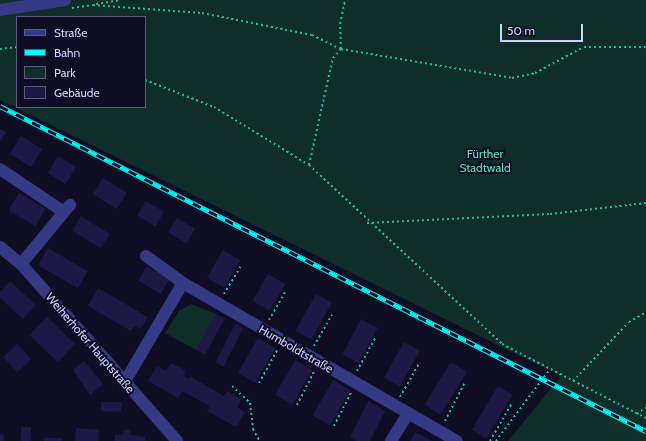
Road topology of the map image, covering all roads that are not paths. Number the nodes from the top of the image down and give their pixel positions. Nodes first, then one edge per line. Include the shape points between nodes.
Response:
1 (67, 4) edge
2 (0, 10) edge
3 (0, 169) edge
4 (0, 247) edge
5 (146, 256) dead end
6 (21, 264) junction
7 (183, 283) junction
8 (124, 383) junction
9 (408, 414) junction
10 (178, 441) edge
11 (391, 441) edge
12 (457, 441) edge

1 - 2 street
3 - 6 street via 67,209
4 - 6 street, Weiherhofer Hauptstraße
5 - 7 street, Humboldtstraße
6 - 8 street, Weiherhofer Hauptstraße
7 - 8 street
7 - 9 street, Humboldtstraße
8 - 10 street, Weiherhofer Hauptstraße
9 - 11 street
9 - 12 street, Humboldtstraße

